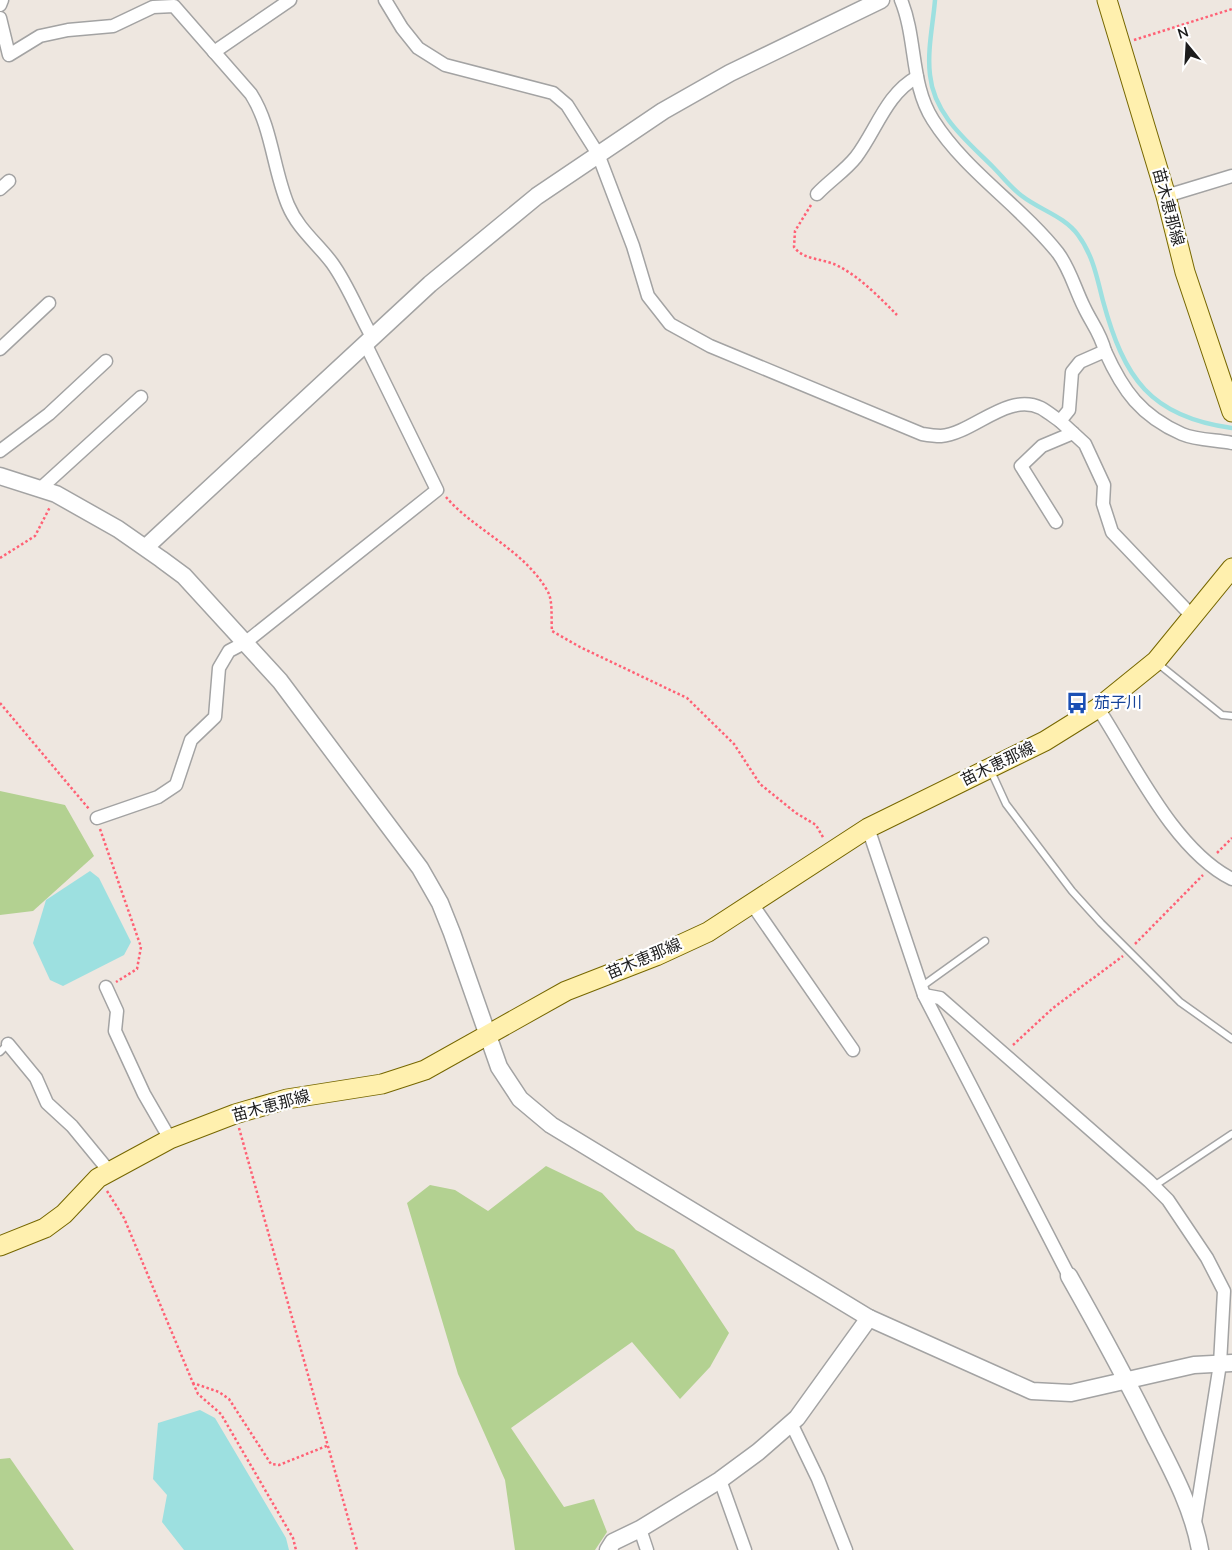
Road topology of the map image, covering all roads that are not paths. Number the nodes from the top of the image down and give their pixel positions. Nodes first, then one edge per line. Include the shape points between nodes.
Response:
1 (2, 0) edge
2 (290, 0) edge
3 (385, 0) edge
4 (881, 0) edge
5 (901, 0) edge
6 (1107, 0) edge
7 (0, 5) edge
8 (0, 18) edge
9 (2, 34) edge
10 (214, 52) junction
11 (917, 77) junction
12 (598, 154) junction
13 (1232, 176) edge
14 (817, 194) road end
15 (1166, 196) junction
16 (49, 303) dead end
17 (368, 340) junction
18 (0, 348) edge
19 (1105, 351) junction
20 (106, 360) dead end
21 (141, 397) dead end
22 (1232, 412) edge
23 (1060, 421) junction
24 (1073, 433) junction
25 (1232, 443) edge
26 (0, 451) edge
27 (0, 476) edge
28 (49, 491) junction
29 (1056, 522) dead end
30 (146, 547) junction
31 (1232, 568) edge
32 (1192, 616) junction
33 (246, 642) junction
34 (1156, 661) junction
35 (1098, 708) junction
36 (1232, 716) edge
37 (990, 768) junction
38 (97, 818) road end
39 (868, 828) junction
40 (1232, 879) edge
41 (752, 904) junction
42 (985, 941) dead end
43 (106, 987) road end
44 (922, 991) junction
45 (486, 1036) junction
46 (1232, 1039) edge
47 (4, 1048) edge
48 (853, 1050) dead end
49 (1232, 1134) edge
50 (170, 1139) junction
51 (103, 1174) junction
52 (1154, 1186) junction
53 (0, 1246) edge
54 (1069, 1276) joint
55 (1228, 1293) edge
56 (869, 1318) junction
57 (1226, 1363) edge
58 (1127, 1380) junction
59 (791, 1423) junction
60 (720, 1480) junction
61 (1195, 1522) junction
62 (640, 1529) junction
63 (608, 1550) edge
64 (647, 1550) edge
65 (745, 1550) edge
66 (846, 1550) edge
67 (1200, 1550) edge

1 - 7 street
2 - 10 street
3 - 12 street via 418,48 445,65 553,93 567,105
4 - 12 street via 730,73
5 - 11 street via 910,26
6 - 15 main road, 苗木恵那線
8 - 9 street
9 - 10 street via 10,55 40,36 113,26 153,7 174,6
10 - 17 street via 261,108 288,206 302,229 343,279
11 - 14 street via 902,87 877,120 856,157
11 - 19 street via 924,104 944,136 969,165 1046,239 1065,263
12 - 17 street via 486,236
12 - 23 street via 648,296 670,324 710,346 922,434 942,436 959,431 1014,405 1040,408
13 - 15 street
15 - 22 main road, 苗木恵那線 via 1184,272
16 - 18 street
17 - 30 street
17 - 33 street via 437,490
19 - 23 street via 1080,362 1072,372 1069,410
19 - 25 street via 1122,385 1143,411 1184,435
20 - 26 street via 49,414
21 - 28 street
23 - 24 street
24 - 29 street via 1042,446 1021,466
24 - 32 street via 1085,444 1104,485 1103,504 1112,532
27 - 28 street
28 - 30 street
30 - 33 street via 184,576
31 - 32 main road, 苗木恵那線
32 - 34 main road, 苗木恵那線
33 - 38 street via 229,651 219,668 215,717 191,740 176,785 158,797
33 - 45 street via 280,681 420,868 452,933
34 - 35 main road, 苗木恵那線
34 - 36 lane via 1222,715
35 - 37 main road, 苗木恵那線 via 1045,741
35 - 40 street via 1160,812 1209,864
37 - 39 main road, 苗木恵那線
37 - 46 lane via 1006,804 1072,891 1180,1002
39 - 41 main road, 苗木恵那線
39 - 44 street
41 - 45 main road, 苗木恵那線 via 708,932 566,991
41 - 48 street
42 - 44 lane
43 - 50 street via 117,1011 115,1031 144,1094
44 - 52 street via 940,998
44 - 54 street
45 - 50 main road, 苗木恵那線 via 425,1070 394,1081 287,1099 235,1114
45 - 56 street via 508,1084 533,1112
47 - 51 street via 36,1078 47,1103 72,1126
49 - 52 lane
50 - 51 main road, 苗木恵那線
51 - 53 main road, 苗木恵那線 via 64,1214 45,1228
52 - 55 street via 1168,1200
54 - 58 street
55 - 57 street
56 - 58 street via 1032,1391 1071,1393
56 - 59 street
57 - 58 street via 1194,1365
57 - 61 street
58 - 61 street
59 - 60 street
59 - 66 street via 818,1479
60 - 62 street
60 - 65 street
61 - 67 street
62 - 63 street via 613,1542
62 - 64 street

